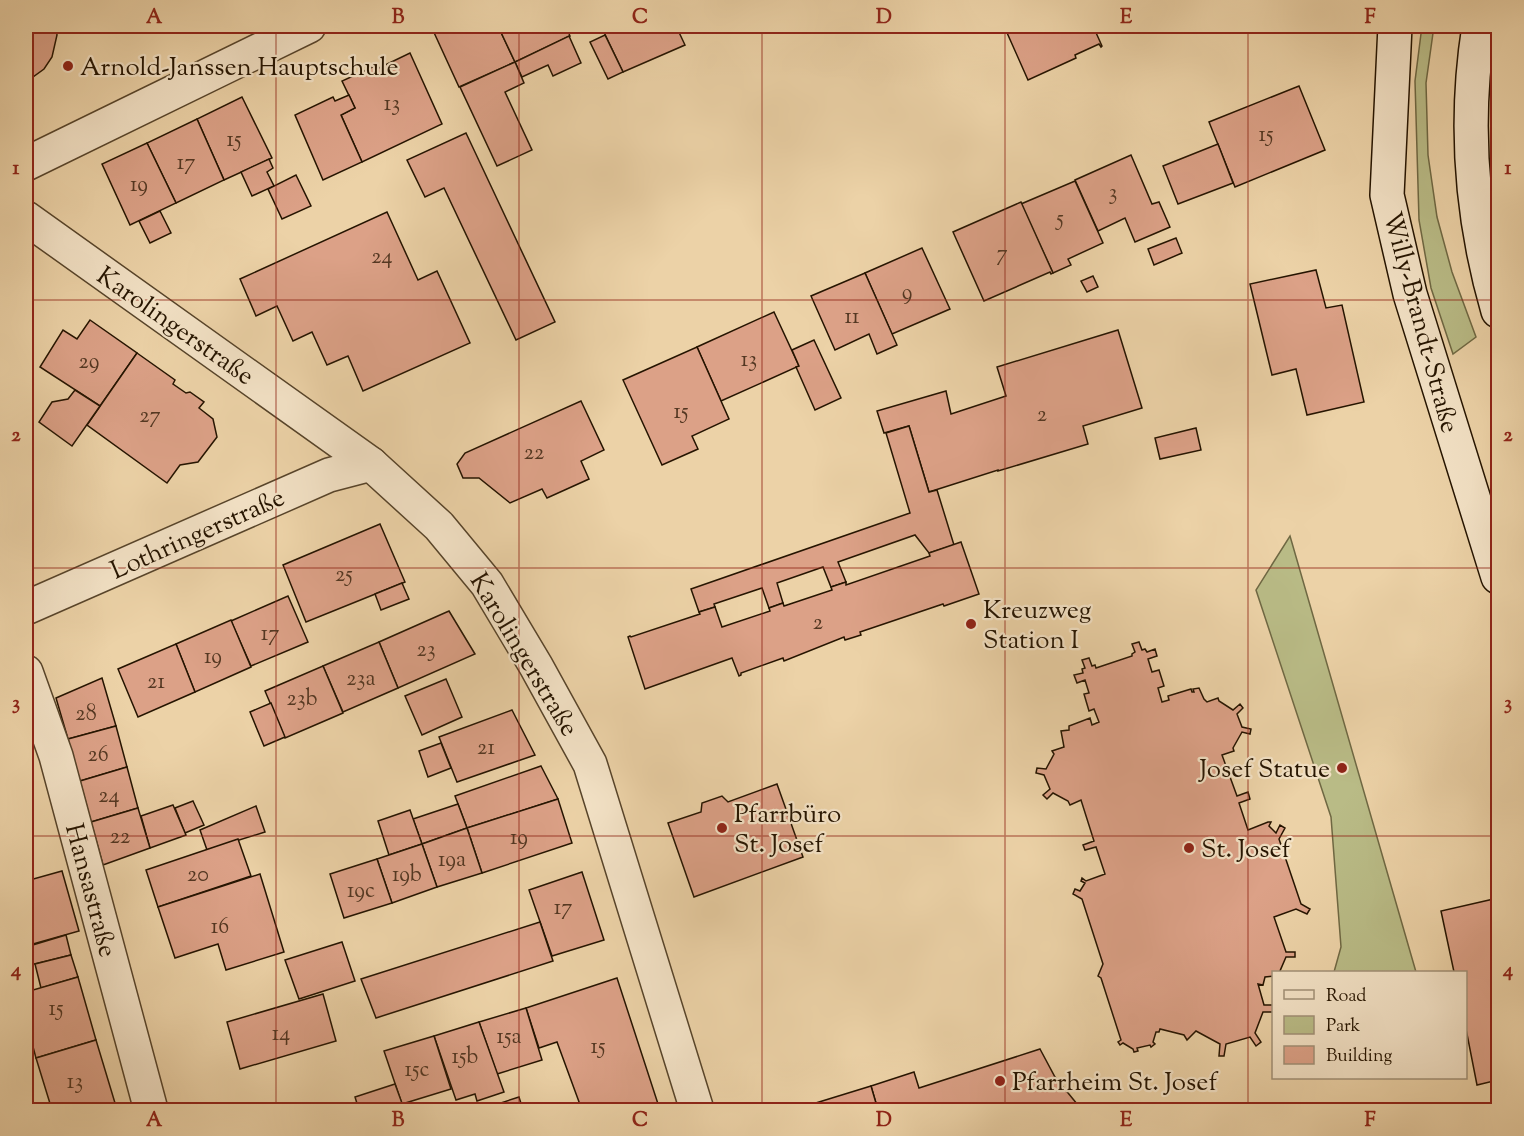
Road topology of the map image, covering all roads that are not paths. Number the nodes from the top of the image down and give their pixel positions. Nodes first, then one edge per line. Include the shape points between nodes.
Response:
1 (309, 26) edge
2 (1395, 26) edge
3 (1479, 26) edge
4 (26, 164) edge
5 (26, 218) edge
6 (1498, 311) edge
7 (371, 464) junction
8 (1498, 577) edge
9 (26, 608) edge
10 (26, 672) edge
11 (151, 1110) edge
12 (697, 1110) edge

1 - 4 street
2 - 8 street, Willy-Brandt-Straße via 1388,195 1410,294
3 - 6 street via 1473,63 1470,141 1487,273
5 - 7 street, Karolingerstraße
7 - 9 street, Lothringerstraße via 329,475
7 - 12 street, Karolingerstraße via 439,526 487,584 590,764
10 - 11 street, Hansastraße via 56,756

